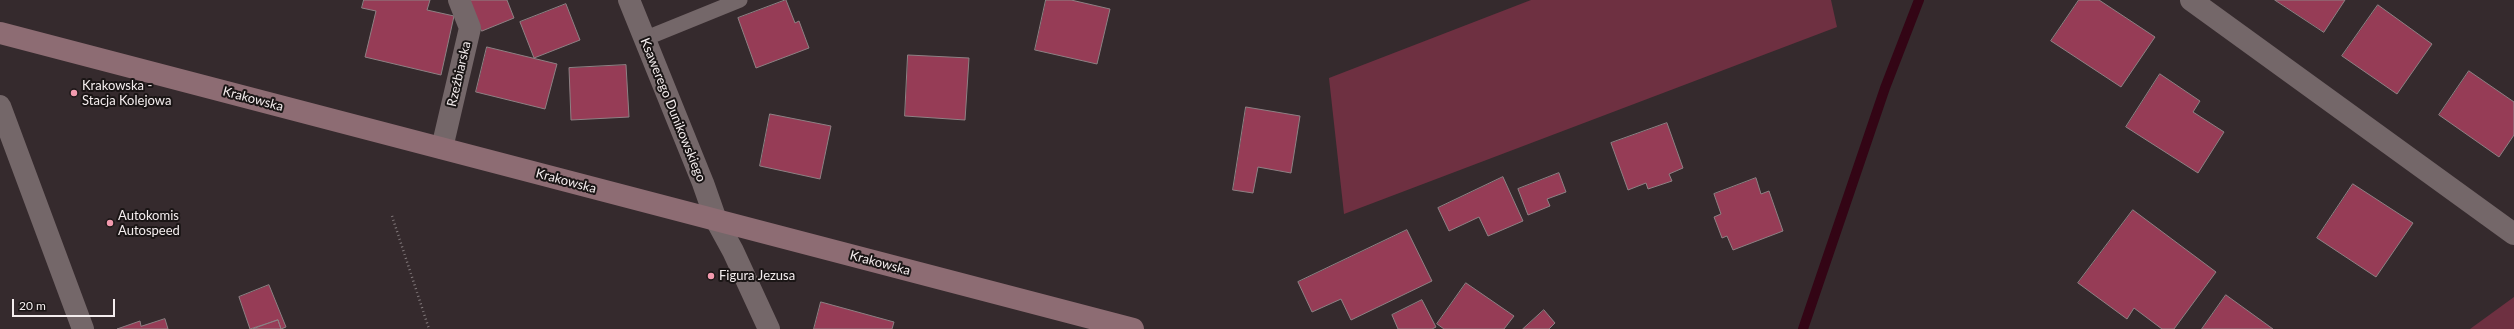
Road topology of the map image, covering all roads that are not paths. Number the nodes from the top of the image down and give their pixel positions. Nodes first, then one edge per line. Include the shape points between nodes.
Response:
1 (459, 0) edge
2 (629, 0) edge
3 (740, 0) edge
4 (2191, 0) edge
5 (0, 33) edge
6 (644, 39) junction
7 (0, 106) edge
8 (442, 148) junction
9 (716, 220) junction
10 (2514, 234) edge
11 (83, 329) edge
12 (769, 329) edge
13 (1133, 329) edge

1 - 8 street, Rzeźbiarska via 470,28
2 - 6 street, Ksawerego Dunikowskiego
3 - 6 lane
4 - 10 street
5 - 8 main road, Krakowska
6 - 9 street, Ksawerego Dunikowskiego
7 - 11 street
8 - 9 main road, Krakowska
9 - 12 street, Ksawerego Dunikowskiego
9 - 13 main road, Krakowska

